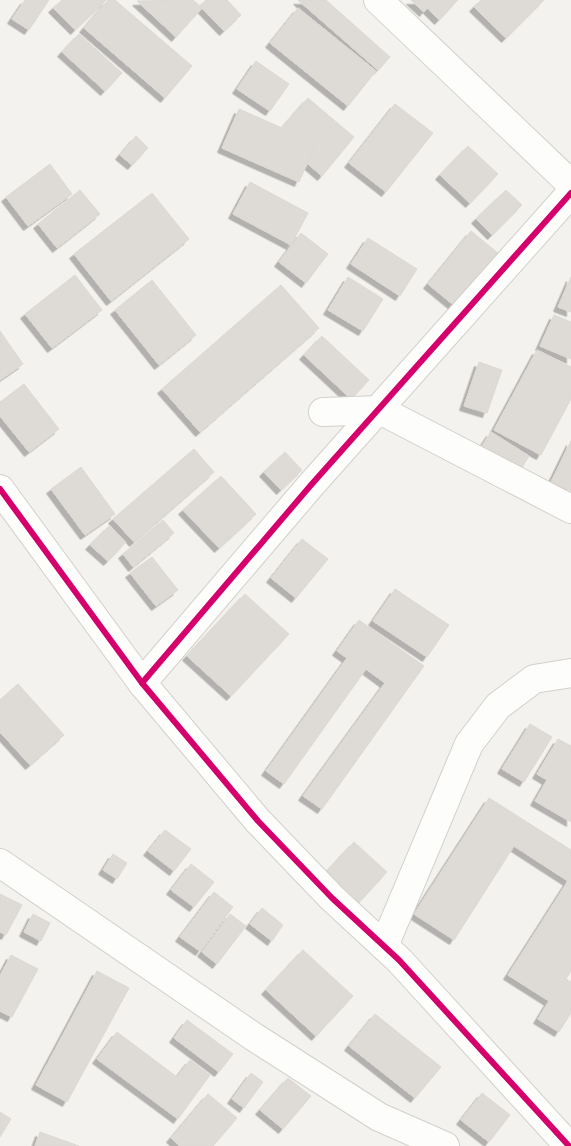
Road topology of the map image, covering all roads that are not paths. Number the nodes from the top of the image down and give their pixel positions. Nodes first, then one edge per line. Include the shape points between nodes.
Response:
1 (378, 0) edge
2 (571, 184) edge
3 (571, 193) edge
4 (380, 410) junction
5 (323, 412) dead end
6 (0, 489) edge
7 (571, 509) edge
8 (571, 673) edge
9 (142, 683) junction
10 (0, 863) edge
11 (384, 946) junction
12 (561, 1144) edge
13 (445, 1146) edge

1 - 2 street
3 - 4 street
4 - 5 street
4 - 7 street
4 - 9 street via 311,485
6 - 9 street
8 - 11 street via 534,679 498,706 468,744
9 - 11 street via 258,821 332,898
10 - 13 street via 254,1037 379,1117
11 - 12 street

